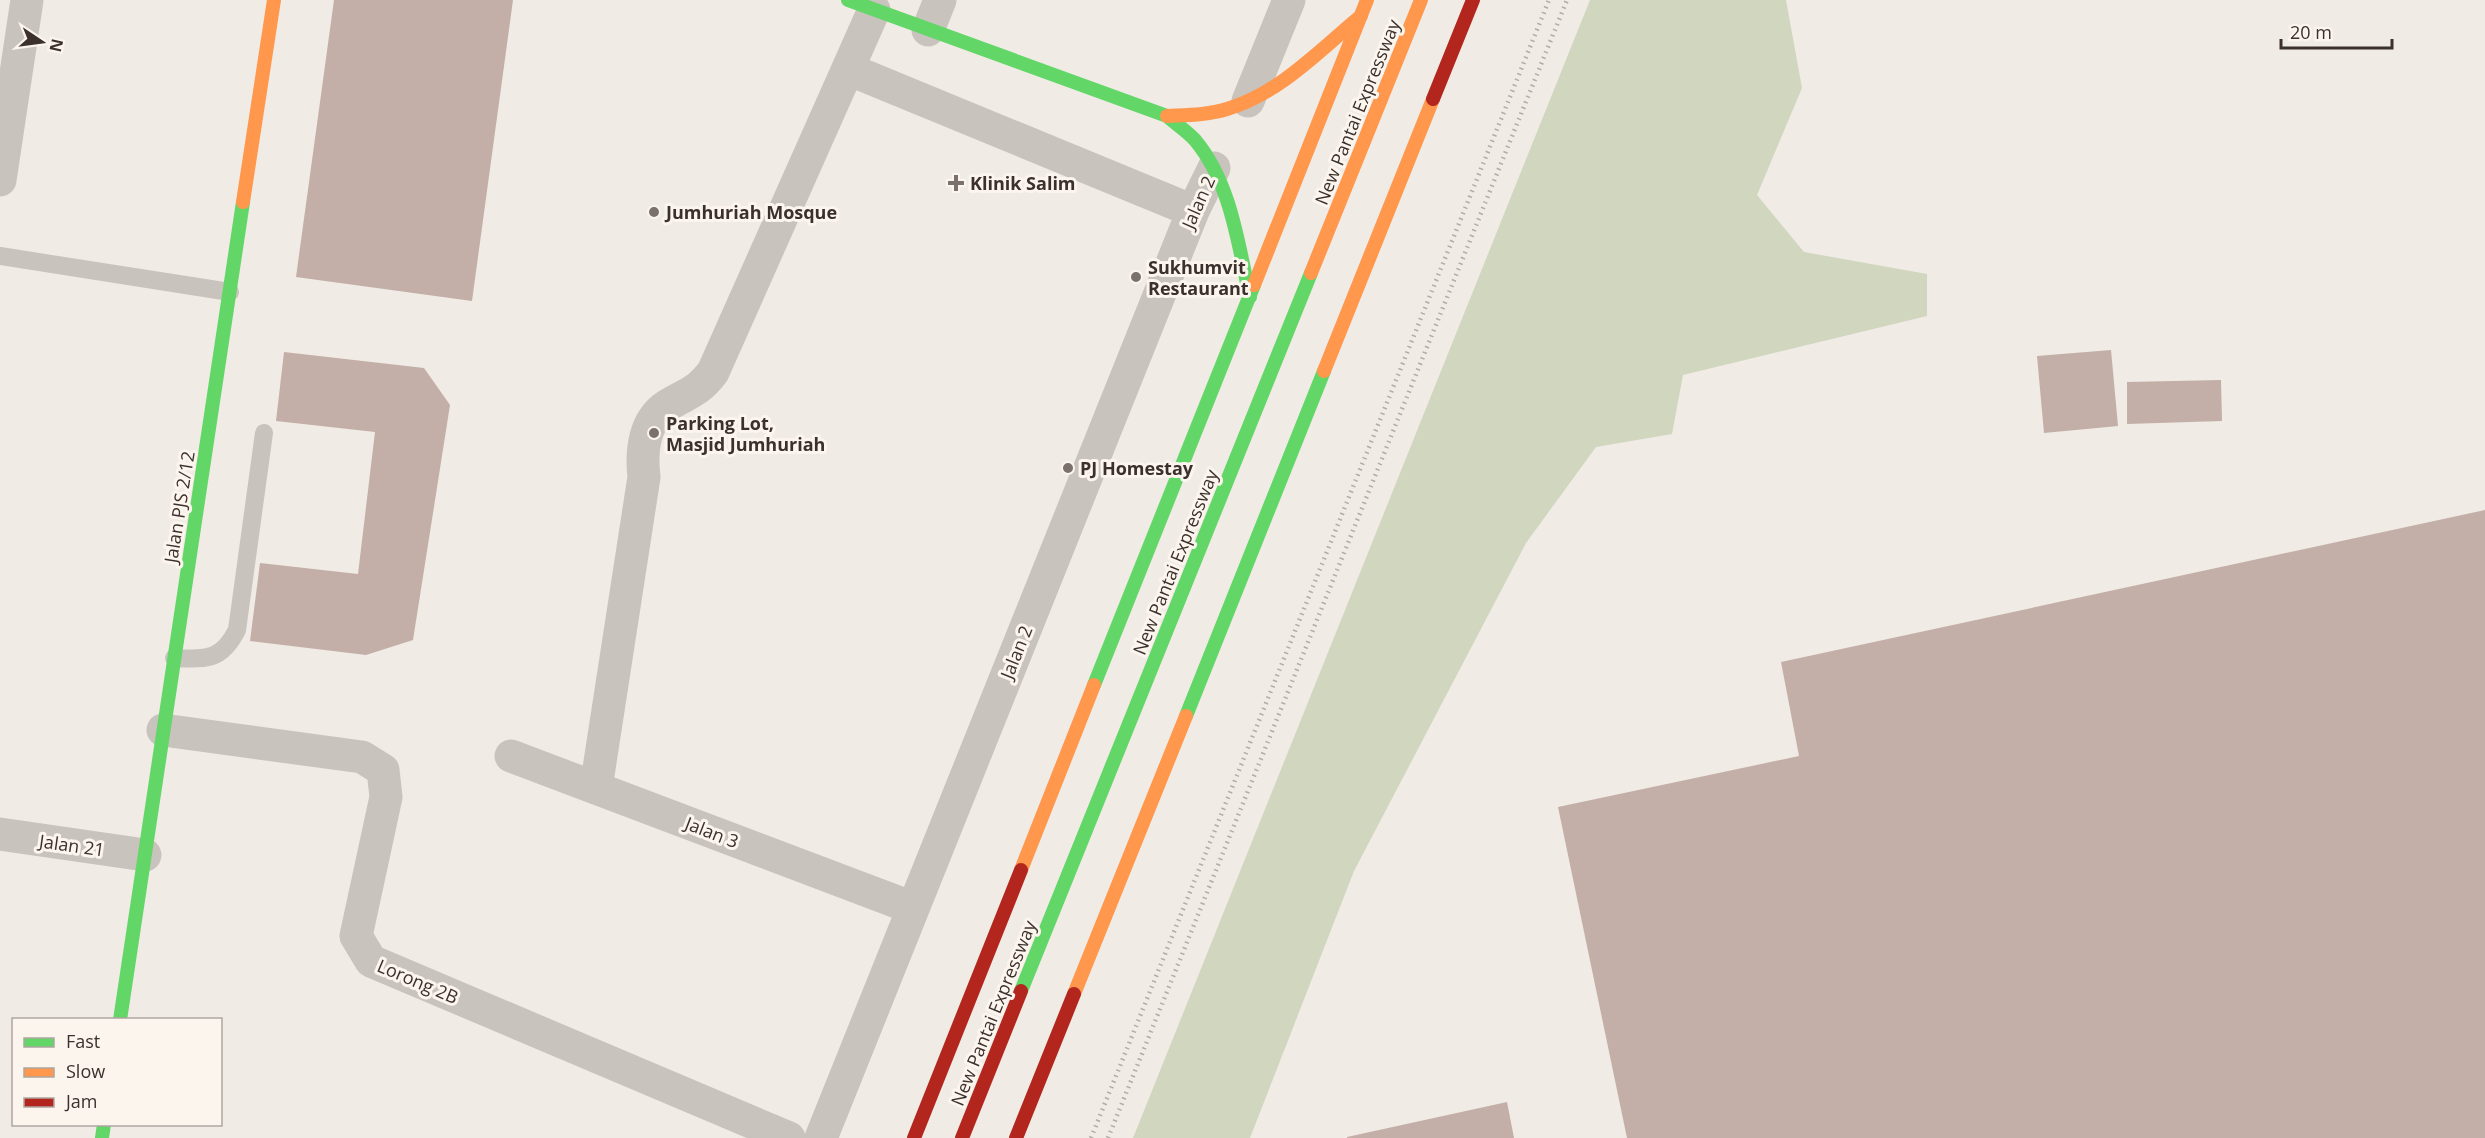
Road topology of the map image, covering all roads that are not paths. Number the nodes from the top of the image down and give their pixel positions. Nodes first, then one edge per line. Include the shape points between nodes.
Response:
1 (27, 0) edge
2 (273, 0) edge
3 (940, 0) edge
4 (1289, 0) edge
5 (1367, 0) edge
6 (1421, 0) edge
7 (1473, 0) edge
8 (861, 5) edge
9 (1361, 16) junction
10 (928, 30) junction
11 (848, 69) junction
12 (1248, 100) junction
13 (1167, 116) junction
14 (1214, 168) junction
15 (0, 180) edge
16 (1193, 211) junction
17 (0, 256) edge
18 (230, 292) junction
19 (1250, 297) junction
20 (264, 433) dead end
21 (174, 658) junction
22 (163, 730) junction
23 (511, 756) dead end
24 (596, 788) junction
25 (0, 834) edge
26 (145, 855) junction
27 (913, 908) junction
28 (120, 1018) edge
29 (789, 1138) edge
30 (821, 1138) edge
31 (914, 1138) edge
32 (962, 1138) edge
33 (1016, 1138) edge

1 - 15 street
2 - 18 main road, Jalan PJS 2/12
3 - 10 street
4 - 12 street
5 - 9 main road, New Pantai Expressway
6 - 32 main road, New Pantai Expressway
7 - 33 main road
8 - 10 main road
8 - 11 street
9 - 12 main road via 1285,78
9 - 19 main road, New Pantai Expressway
10 - 13 main road
11 - 16 street
11 - 24 street via 713,372 702,387 656,416 644,441 644,477
12 - 13 main road via 1229,109
13 - 14 main road via 1196,141
14 - 16 street, Jalan 2
14 - 19 main road
16 - 27 street, Jalan 2
17 - 18 lane
18 - 21 main road, Jalan PJS 2/12
19 - 31 main road, New Pantai Expressway
20 - 21 lane via 237,630 227,649 207,659
21 - 22 main road, Jalan PJS 2/12
22 - 26 main road, Jalan PJS 2/12
22 - 29 street, Lorong 2B via 362,757 383,770 386,797 356,936 371,961
23 - 24 street, Jalan 3
24 - 27 street, Jalan 3
25 - 26 street, Jalan 21
26 - 28 main road, Jalan PJS 2/12
27 - 30 street, Jalan 2

